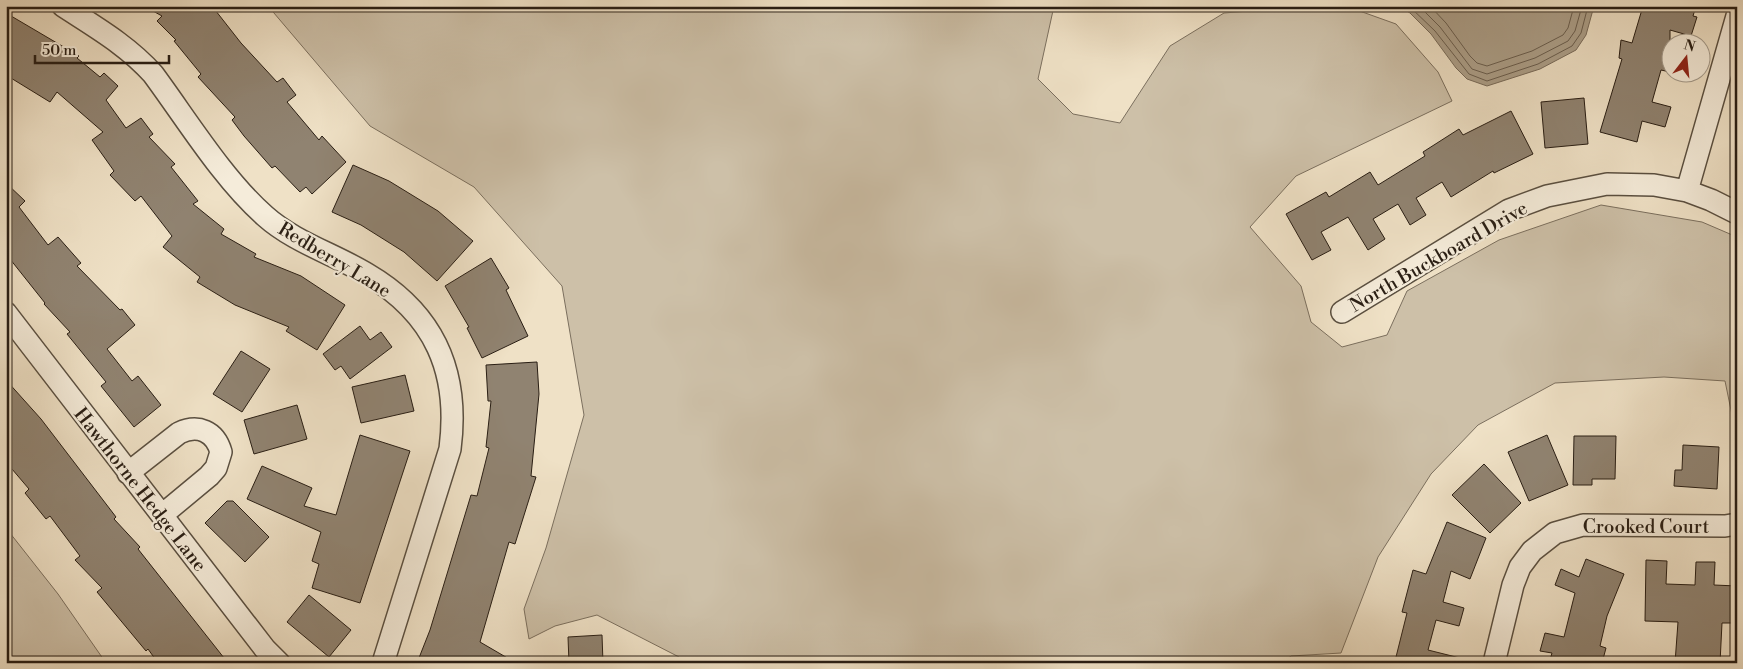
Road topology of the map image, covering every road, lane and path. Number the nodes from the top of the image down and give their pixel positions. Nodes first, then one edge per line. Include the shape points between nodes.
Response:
1 (62, 6) edge
2 (1737, 16) edge
3 (1687, 192) junction
4 (1737, 213) edge
5 (1342, 312) dead end
6 (6, 313) edge
7 (128, 473) junction
8 (162, 516) junction
9 (1737, 524) edge
10 (279, 663) edge
11 (383, 663) edge
12 (1494, 663) edge

1 - 11 street, Redberry Lane via 118,40 139,58 242,194 266,217 391,290 425,325 439,350 452,392 450,449
2 - 3 street
3 - 4 street, North Buckboard Drive
3 - 5 street, North Buckboard Drive via 1654,185 1607,184 1577,188 1526,203 1509,210
6 - 7 street, Hawthorne Hedge Lane
7 - 8 street, Hawthorne Hedge Lane
7 - 8 street via 188,429 202,429 213,436 221,452 216,468
8 - 10 street, Hawthorne Hedge Lane
9 - 12 street, Crooked Court via 1583,525 1555,533 1532,551 1520,567

